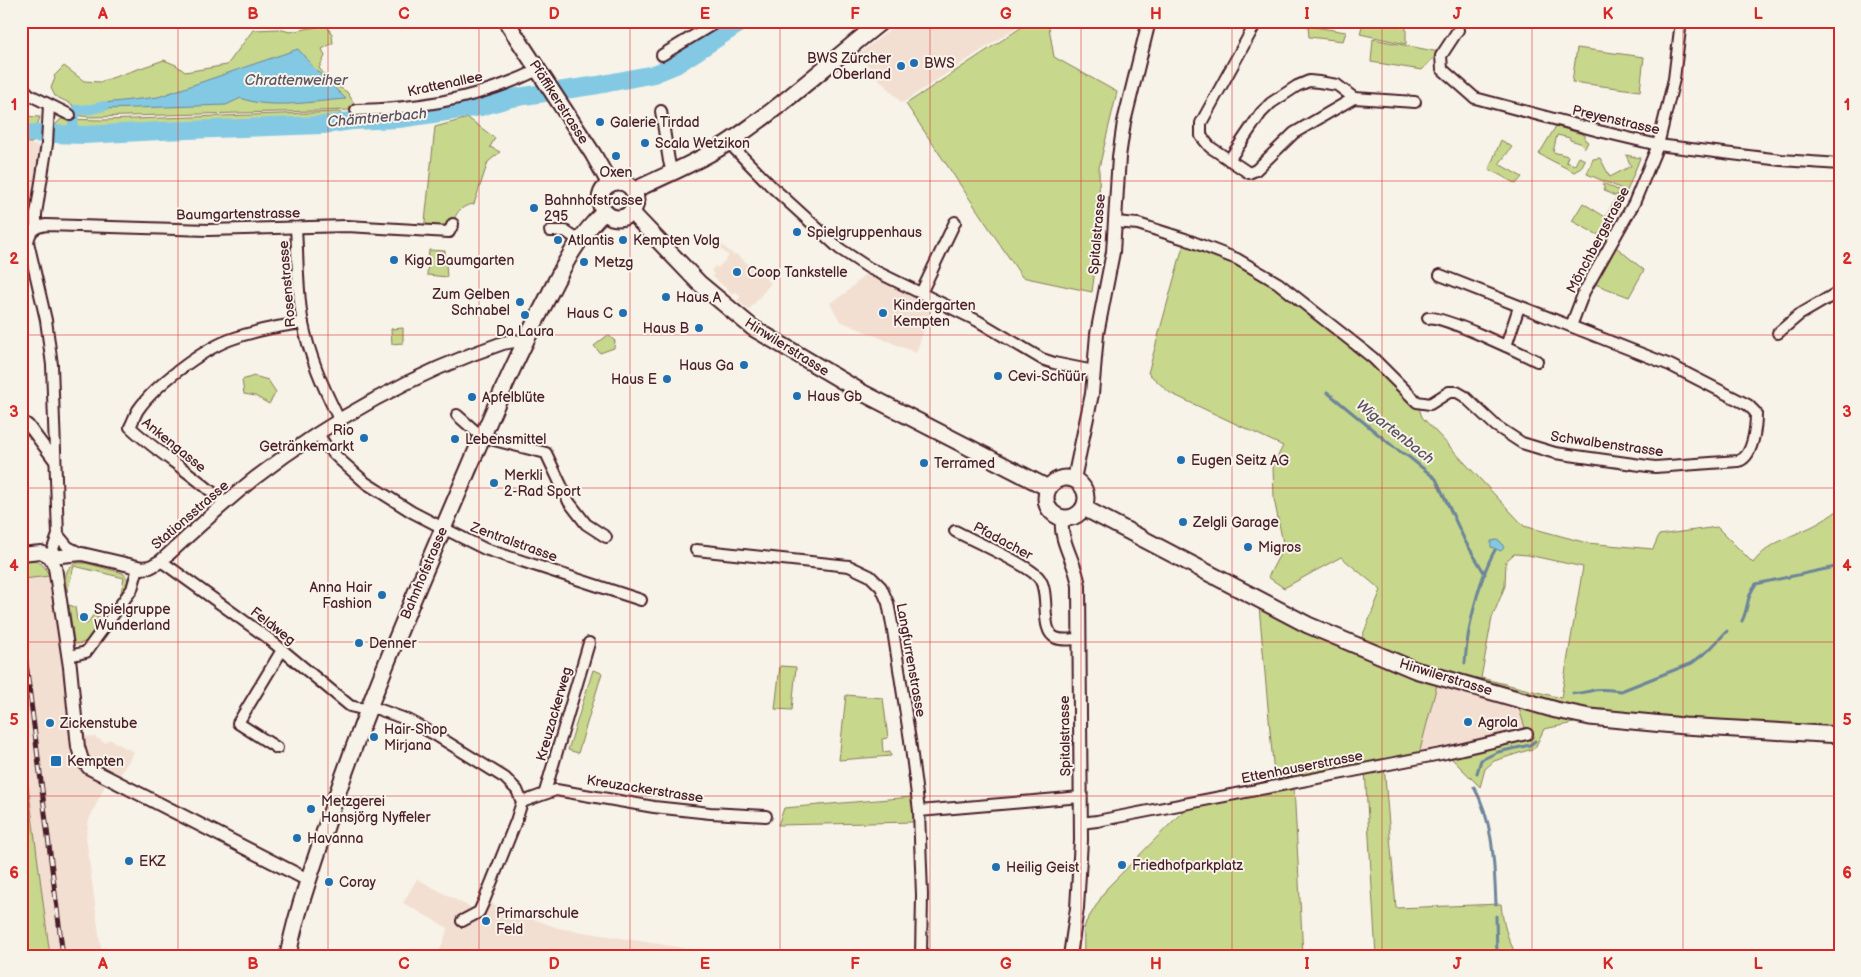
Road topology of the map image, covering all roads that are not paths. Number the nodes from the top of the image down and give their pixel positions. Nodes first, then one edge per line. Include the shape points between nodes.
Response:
1 (506, 21) edge
2 (718, 21) edge
3 (882, 21) edge
4 (1148, 21) edge
5 (1258, 21) edge
6 (1681, 21) edge
7 (1458, 30) dead end
8 (662, 55) dead end
9 (541, 75) junction
10 (21, 86) edge
11 (1354, 98) junction
12 (1415, 102) dead end
13 (49, 105) junction
14 (356, 110) dead end
15 (661, 111) dead end
16 (70, 115) dead end
17 (728, 142) junction
18 (1658, 145) junction
19 (1229, 160) junction
20 (1840, 164) edge
21 (672, 172) junction
22 (610, 184) junction
23 (633, 191) junction
24 (605, 211) junction
25 (631, 212) junction
26 (956, 222) dead end
27 (1115, 222) junction
28 (453, 224) dead end
29 (36, 227) junction
30 (296, 228) junction
31 (550, 231) dead end
32 (578, 240) junction
33 (25, 244) edge
34 (1440, 275) dead end
35 (1840, 292) edge
36 (921, 293) junction
37 (1520, 307) junction
38 (1428, 318) dead end
39 (303, 323) junction
40 (1571, 326) junction
41 (1778, 333) dead end
42 (524, 344) junction
43 (1506, 346) junction
44 (1537, 361) dead end
45 (1094, 371) junction
46 (457, 415) dead end
47 (21, 420) edge
48 (340, 421) junction
49 (318, 434) junction
50 (482, 437) junction
51 (55, 461) junction
52 (1074, 479) junction
53 (1048, 488) junction
54 (224, 504) junction
55 (1084, 508) junction
56 (1062, 518) junction
57 (443, 528) junction
58 (955, 531) dead end
59 (58, 535) junction
60 (606, 537) dead end
61 (696, 550) dead end
62 (21, 554) edge
63 (82, 554) junction
64 (50, 557) junction
65 (161, 561) junction
66 (138, 568) junction
67 (641, 600) dead end
68 (1079, 639) junction
69 (588, 643) dead end
70 (282, 650) junction
71 (69, 656) junction
72 (368, 709) junction
73 (1527, 734) dead end
74 (1840, 735) edge
75 (278, 748) dead end
76 (545, 792) junction
77 (1080, 797) junction
78 (522, 802) junction
79 (918, 811) junction
80 (766, 816) dead end
81 (1081, 823) junction
82 (308, 880) junction
83 (462, 921) dead end
84 (288, 956) edge
85 (921, 956) edge
86 (1070, 956) edge

1 - 9 main road, Pfäffikerstrasse
2 - 8 street
3 - 17 main road via 782,103
4 - 27 street, Spitalstrasse via 1118,157
5 - 19 street via 1201,123 1201,136
6 - 18 street, Mönchbergstrasse via 1674,79
7 - 18 street, Preyenstrasse via 1441,56 1442,69 1475,98
9 - 14 street, Krattenallee via 422,106
9 - 22 main road, Pfäffikerstrasse
10 - 13 street
11 - 12 street
11 - 19 street via 1294,133 1256,170 1248,173
11 - 19 street via 1337,85 1309,81 1297,86 1260,113
13 - 16 street
13 - 29 street
15 - 21 street
17 - 21 main road
17 - 36 street via 840,249 869,268
18 - 20 street, Preyenstrasse
18 - 40 street, Mönchbergstrasse via 1634,203 1584,292
21 - 23 main road
22 - 23 main road via 621,182
22 - 24 main road via 601,196
23 - 25 main road via 636,202
24 - 25 main road via 615,217
24 - 32 main road, Bahnhofstrasse
25 - 53 main road, Hinwilerstrasse via 699,283 753,328 862,393
26 - 36 street
27 - 40 street, Schwalbenstrasse via 1138,224 1237,259 1291,293 1372,358 1417,402 1430,404 1449,392 1457,392 1496,426 1522,442 1555,452 1655,467 1738,461 1748,456 1756,425 1756,413 1748,404 1670,366
27 - 45 street, Spitalstrasse
28 - 30 street, Baumgartenstrasse via 449,232 347,226
29 - 30 street, Baumgartenstrasse
29 - 33 street
30 - 39 street, Rosenstrasse
31 - 32 street via 565,231
32 - 42 main road, Bahnhofstrasse
33 - 51 street via 46,320 52,367
34 - 37 street, Schwalbenstrasse
35 - 41 street via 1799,315
36 - 45 street via 978,321 1042,359
37 - 40 street, Schwalbenstrasse
37 - 43 street
38 - 43 street via 1432,316 1452,323
39 - 48 street, Rosenstrasse via 319,376
39 - 54 street, Ankengasse via 254,332 202,354 154,392 138,410 130,427
42 - 48 street, Stationsstrasse via 514,341 434,368
42 - 50 main road, Bahnhofstrasse
43 - 44 street
45 - 52 street, Spitalstrasse
46 - 50 street
47 - 51 street
48 - 49 street, Stationsstrasse
49 - 54 street, Stationsstrasse
49 - 57 street, Zentralstrasse via 326,446 366,483
50 - 57 main road, Bahnhofstrasse
50 - 60 street via 546,453 569,502 586,524
51 - 59 street
52 - 53 main road via 1057,480
52 - 55 main road via 1085,491
53 - 56 main road via 1047,504 1052,513
54 - 65 street, Stationsstrasse
55 - 56 main road via 1075,517
55 - 74 main road, Hinwilerstrasse via 1308,625 1423,672 1590,717
56 - 68 street, Spitalstrasse via 1061,533 1078,574
57 - 67 street, Zentralstrasse via 485,549
57 - 72 main road, Bahnhofstrasse
58 - 68 street, Pfadacher via 1033,572 1043,585 1050,634 1058,639
59 - 63 street via 68,547
59 - 64 street
61 - 79 street, Langfurrenstrasse via 849,566 876,581 885,594 892,624
62 - 64 street via 41,552
63 - 64 street
63 - 66 street
64 - 71 street via 55,567
65 - 66 street, Stationsstrasse via 150,567
65 - 70 street, Feldweg
66 - 71 street via 132,589 86,652
68 - 77 street, Spitalstrasse
69 - 76 street, Kreuzackerweg
70 - 72 street, Feldweg via 350,706
70 - 75 street via 238,723
71 - 82 street via 78,747 89,768
72 - 78 street via 378,709 408,720 434,734 505,778 517,790
72 - 82 main road, Bahnhofstrasse
73 - 81 street, Ettenhauserstrasse via 1365,769
76 - 78 street, Kreuzackerstrasse
76 - 80 street, Kreuzackerstrasse via 567,790 654,807
77 - 79 street
77 - 81 street, Spitalstrasse
78 - 83 street via 479,912
79 - 85 street, Langfurrenstrasse
81 - 86 street, Spitalstrasse via 1077,908
82 - 84 main road, Bahnhofstrasse

